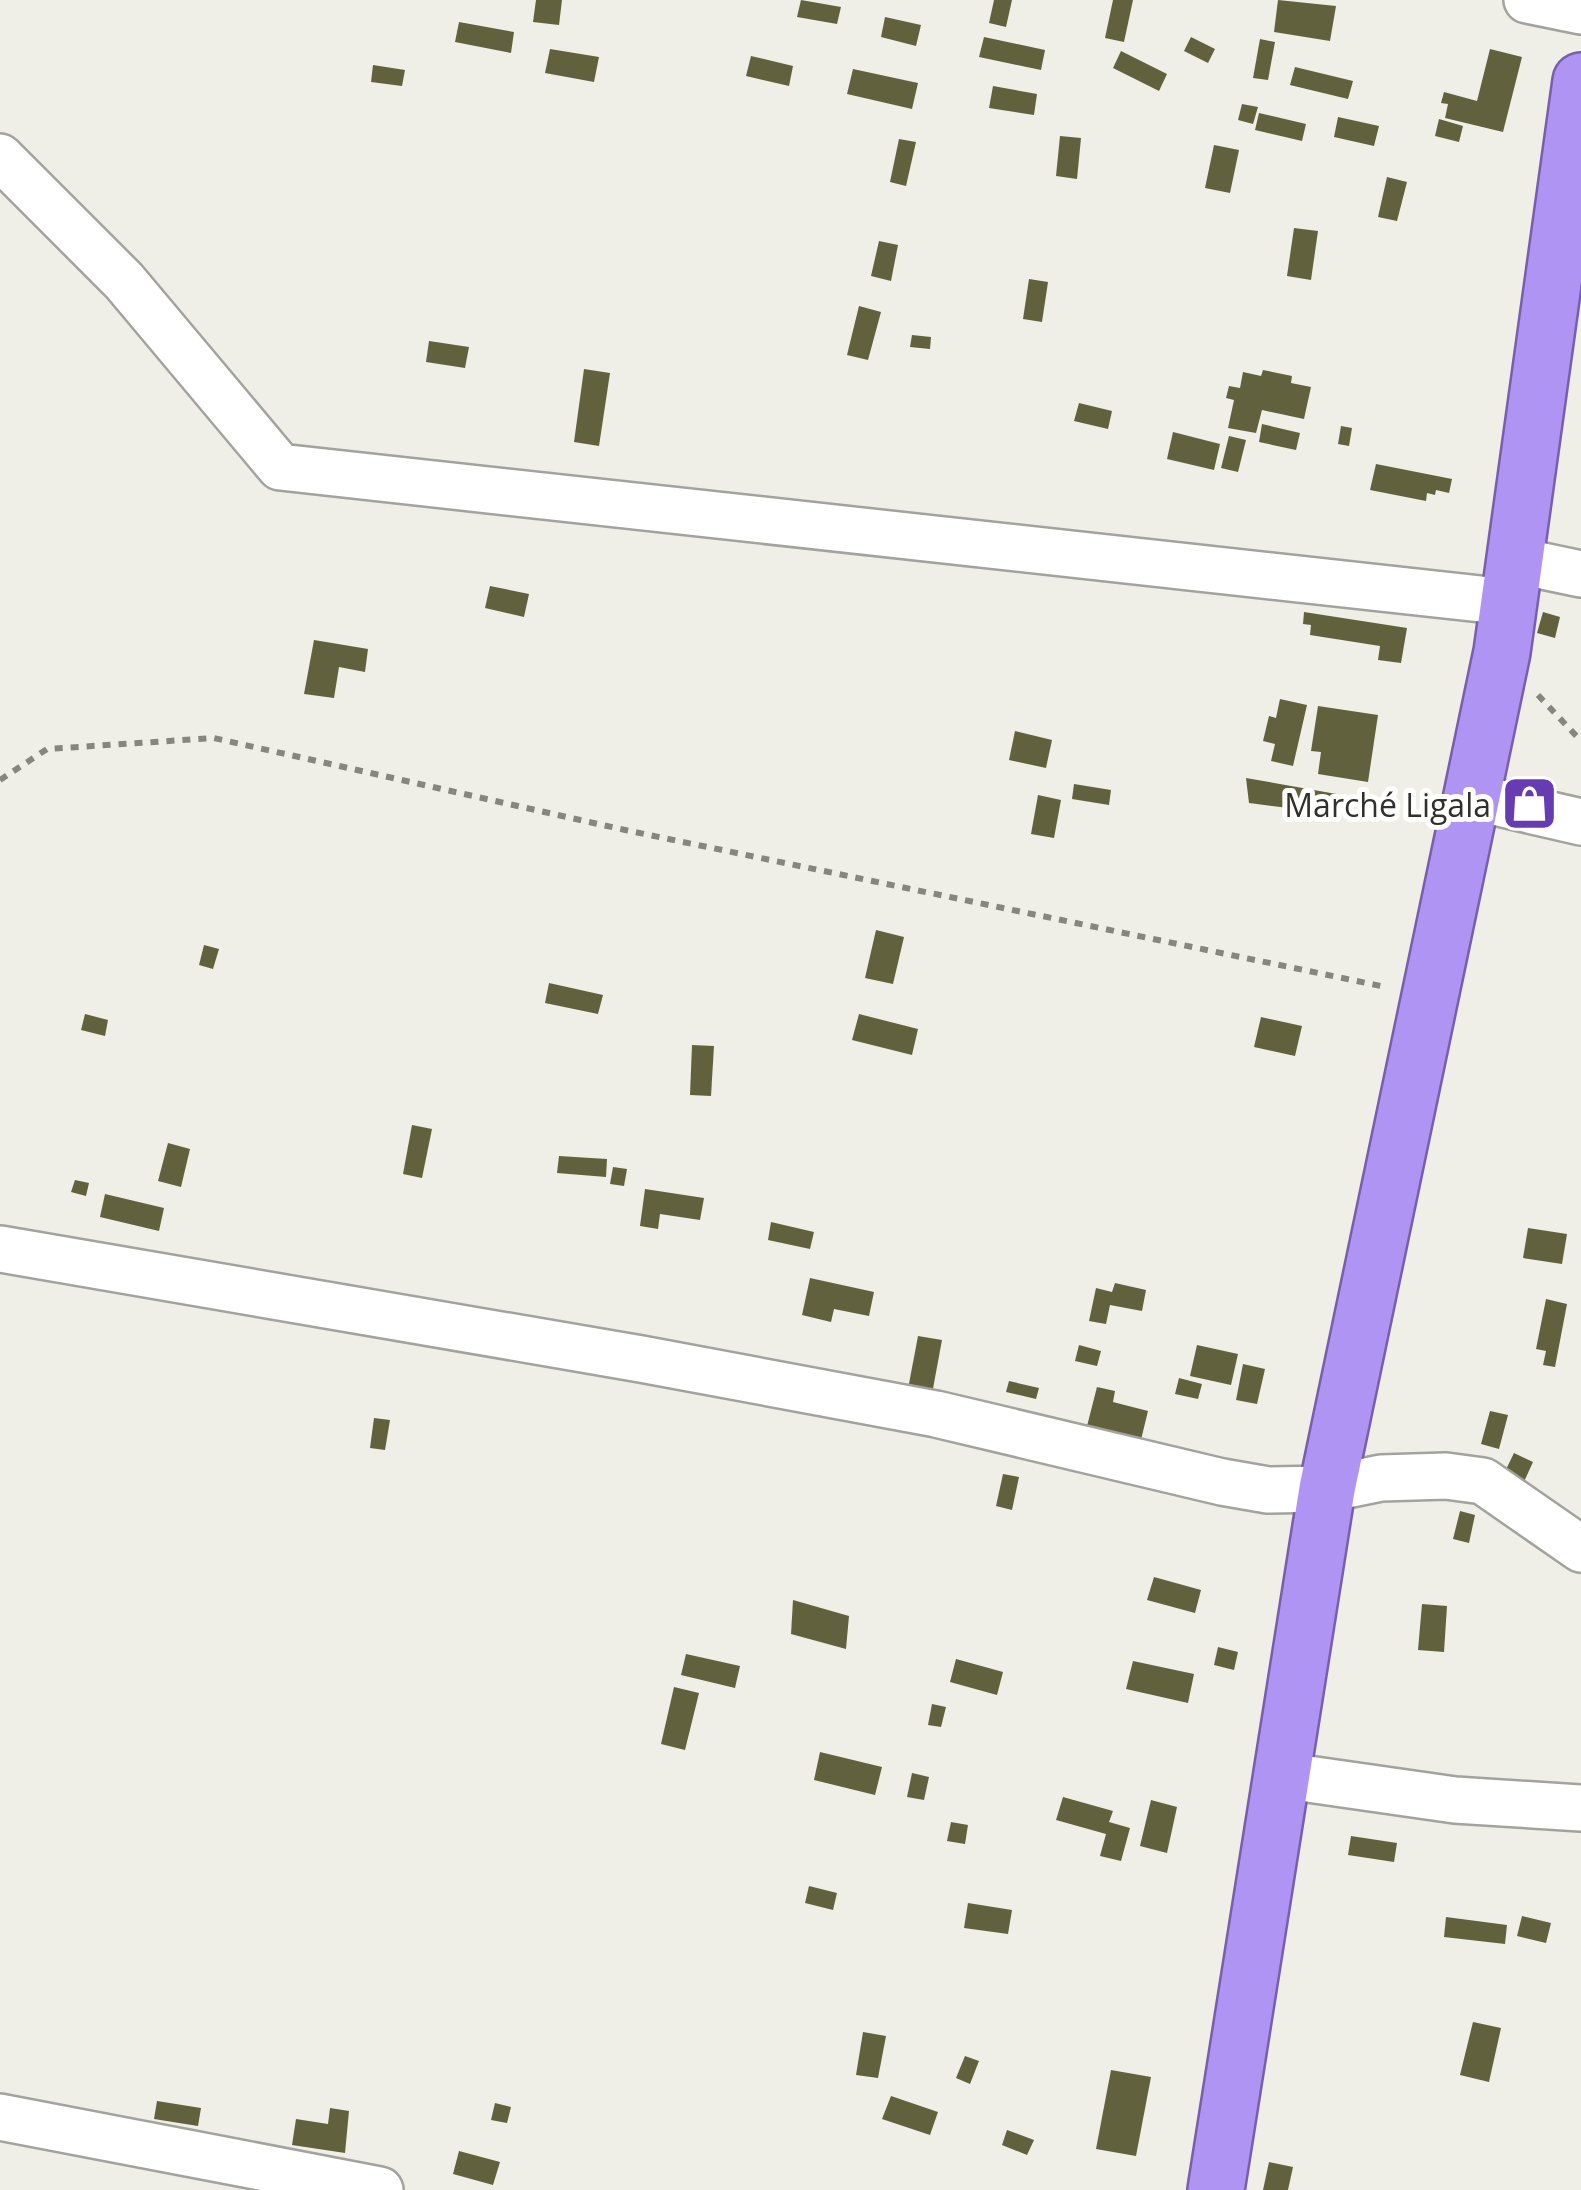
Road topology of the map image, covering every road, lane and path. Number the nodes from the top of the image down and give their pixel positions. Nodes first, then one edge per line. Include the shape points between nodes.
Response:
1 (1527, 0) edge
2 (1581, 11) edge
3 (1581, 80) edge
4 (0, 157) edge
5 (1570, 234) edge
6 (1581, 574) edge
7 (1511, 581) junction
8 (0, 780) edge
9 (1472, 797) junction
10 (1581, 822) edge
11 (1431, 996) junction
12 (0, 1249) edge
13 (1327, 1489) junction
14 (1581, 1548) edge
15 (1280, 1775) junction
16 (1581, 1808) edge
17 (0, 2117) edge
18 (380, 2190) edge
19 (1216, 2190) edge

1 - 2 street
3 - 5 highway
4 - 7 street via 124,281 280,467
5 - 7 highway
6 - 7 street
7 - 9 highway
8 - 11 path via 47,750 214,738
9 - 10 street
9 - 11 highway
11 - 13 highway
12 - 13 street via 936,1414 1222,1482
13 - 14 street via 1382,1478 1483,1480
13 - 15 highway
15 - 16 street via 1455,1800
15 - 19 highway
17 - 18 street

